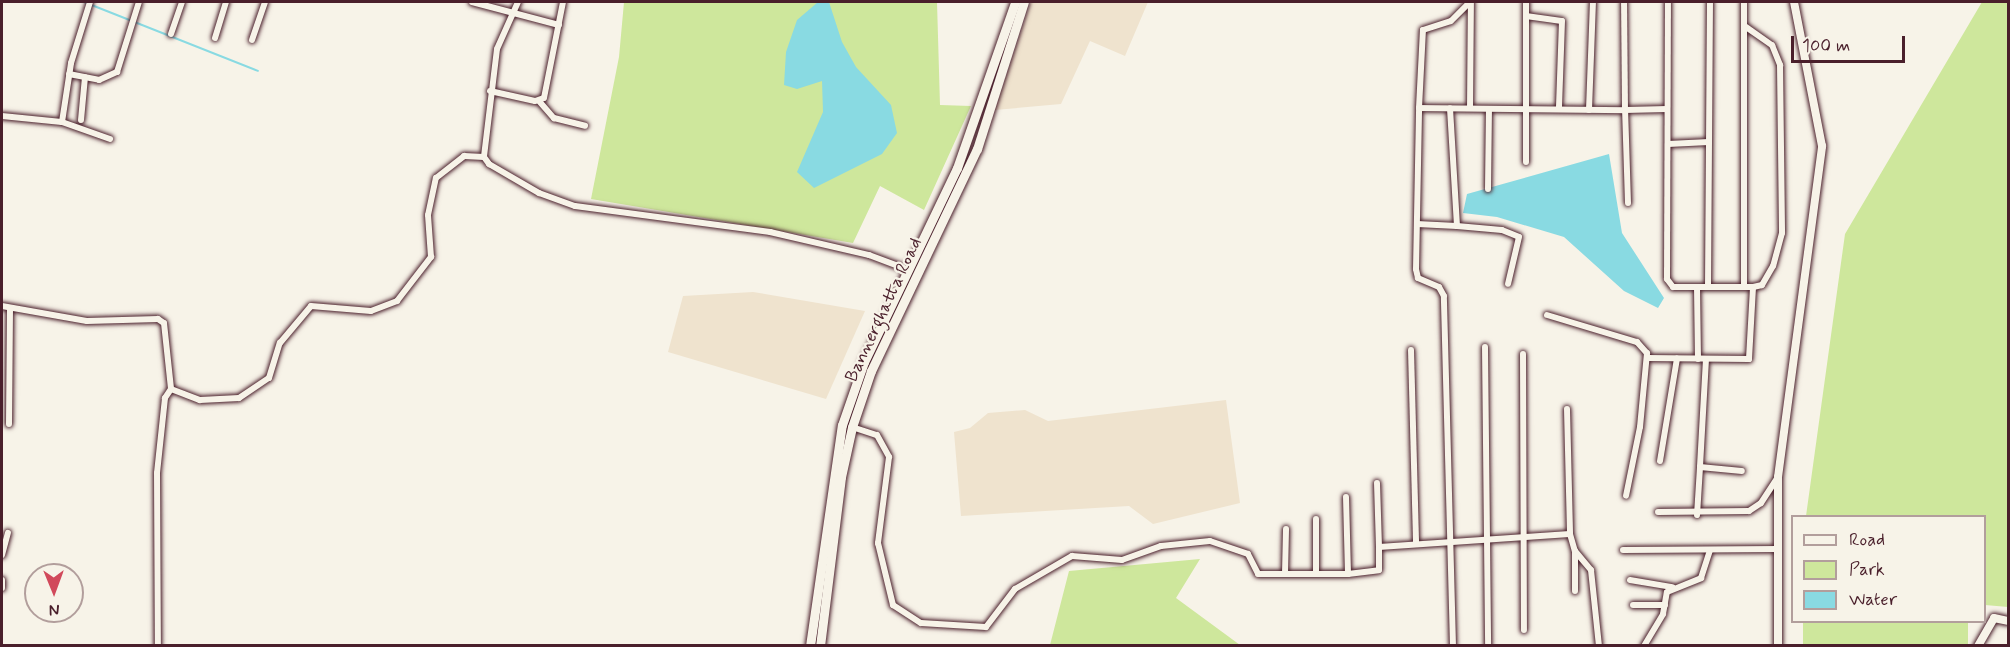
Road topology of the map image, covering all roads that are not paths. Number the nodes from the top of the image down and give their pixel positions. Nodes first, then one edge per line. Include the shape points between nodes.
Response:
1 (139, 2) edge
2 (182, 2) edge
3 (226, 2) edge
4 (265, 2) edge
5 (472, 2) edge
6 (518, 2) edge
7 (563, 2) edge
8 (1014, 2) edge
9 (1024, 2) edge
10 (1470, 2) edge
11 (1526, 2) edge
12 (1593, 2) edge
13 (1624, 2) edge
14 (1668, 2) edge
15 (1710, 2) edge
16 (1744, 2) edge
17 (1794, 2) edge
18 (89, 4) edge
19 (514, 10) junction
20 (1526, 16) junction
21 (559, 25) junction
22 (1746, 27) junction
23 (171, 34) dead end
24 (215, 38) dead end
25 (252, 40) dead end
26 (1006, 43) junction
27 (69, 74) junction
28 (85, 77) junction
29 (490, 91) junction
30 (539, 101) junction
31 (1419, 108) junction
32 (1450, 108) junction
33 (1470, 108) junction
34 (1489, 109) junction
35 (1522, 109) junction
36 (1559, 109) junction
37 (1667, 109) junction
38 (1589, 110) junction
39 (1625, 110) junction
40 (2, 116) edge
41 (81, 120) dead end
42 (62, 122) junction
43 (585, 126) dead end
44 (110, 139) dead end
45 (1709, 142) junction
46 (1668, 144) junction
47 (484, 157) junction
48 (1526, 162) dead end
49 (1488, 189) dead end
50 (1628, 203) dead end
51 (1417, 224) junction
52 (1457, 226) junction
53 (909, 270) junction
54 (1508, 284) dead end
55 (1708, 286) junction
56 (1697, 287) junction
57 (1744, 287) junction
58 (1753, 287) junction
59 (2, 306) edge
60 (10, 309) junction
61 (1547, 315) dead end
62 (1485, 347) dead end
63 (1411, 350) dead end
64 (1523, 354) dead end
65 (1647, 358) junction
66 (1677, 358) junction
67 (1698, 359) junction
68 (1706, 359) junction
69 (171, 388) junction
70 (1567, 409) dead end
71 (9, 424) dead end
72 (852, 427) junction
73 (1660, 461) dead end
74 (1700, 467) junction
75 (1742, 471) dead end
76 (1778, 477) junction
77 (1377, 483) dead end
78 (1626, 496) dead end
79 (1346, 497) dead end
80 (1658, 512) dead end
81 (1697, 515) junction
82 (1316, 519) dead end
83 (1286, 529) dead end
84 (8, 532) dead end
85 (1570, 534) junction
86 (1525, 538) junction
87 (1488, 541) junction
88 (1449, 542) junction
89 (1416, 544) junction
90 (1379, 547) junction
91 (1778, 549) junction
92 (1623, 550) dead end
93 (1710, 550) junction
94 (1575, 551) junction
95 (2, 555) edge
96 (1285, 574) junction
97 (1316, 574) junction
98 (1348, 574) junction
99 (2, 580) edge
100 (1630, 580) dead end
101 (2, 588) edge
102 (1672, 588) junction
103 (1575, 591) dead end
104 (1633, 605) dead end
105 (1665, 605) junction
106 (2008, 621) edge
107 (1524, 630) dead end
108 (158, 645) edge
109 (810, 645) edge
110 (820, 645) edge
111 (1453, 645) edge
112 (1488, 645) edge
113 (1599, 645) edge
114 (1644, 645) edge
115 (1778, 645) edge
116 (1978, 645) edge

1 - 28 street via 117,72 99,80
2 - 23 street
3 - 24 street
4 - 25 street
5 - 19 street
6 - 19 street
7 - 21 street
8 - 26 main road, Bannerghatta Road
9 - 26 main road, Bannerghatta Road
10 - 31 street via 1451,21 1423,30
10 - 33 street
11 - 20 street
12 - 38 street
13 - 39 street
14 - 37 street
15 - 45 street
16 - 22 street
17 - 76 main road via 1815,98 1821,159
18 - 27 street
19 - 21 street
19 - 29 street via 499,39
20 - 35 street
20 - 36 street via 1562,21
21 - 30 street via 548,92
22 - 57 street
22 - 58 street via 1772,45 1780,65 1782,233 1773,266 1762,285
26 - 53 main road, Bannerghatta Road via 957,168
26 - 72 main road, Bannerghatta Road via 977,149 871,371
27 - 28 street
27 - 42 street
28 - 41 street
29 - 30 street
29 - 47 street
30 - 43 street via 554,118
31 - 32 street
31 - 51 street
32 - 33 street
32 - 52 street
33 - 34 street
34 - 35 street
34 - 49 street
35 - 36 street
35 - 48 street
36 - 38 street
37 - 39 street
37 - 46 street
38 - 39 street
39 - 50 street
40 - 42 street
42 - 44 street
45 - 46 street
45 - 55 street
46 - 56 street via 1667,279 1673,286
47 - 53 street via 539,193 564,202 770,232 869,255
47 - 69 street via 464,156 436,178 429,210 431,256 398,301 371,311 311,306 276,349 269,378 261,388 239,398 200,400
51 - 52 street
51 - 88 street via 1418,278 1439,287 1444,296
52 - 54 street via 1502,230 1519,237
53 - 109 main road, Bannerghatta Road via 864,362 842,425
55 - 56 street
55 - 57 street
56 - 67 street
57 - 58 street
58 - 68 street via 1749,359
59 - 60 street
60 - 69 street via 103,322 161,320
60 - 71 street
61 - 65 street via 1637,342
62 - 87 street
63 - 89 street
64 - 86 street
65 - 66 street
65 - 78 street
66 - 67 street
66 - 73 street
67 - 68 street
68 - 74 street
69 - 108 street via 166,395 158,473
70 - 85 street
72 - 96 street via 877,435 889,457 890,477 877,538 889,596 898,611 912,620 986,627 1015,589 1072,556 1122,560 1161,546 1210,541 1248,554 1255,573
72 - 110 main road, Bannerghatta Road via 841,477
74 - 75 street
74 - 81 street
76 - 81 street via 1761,504 1749,511
76 - 91 main road
77 - 90 street
79 - 98 street
80 - 81 street
82 - 97 street
83 - 96 street
84 - 95 street
85 - 86 street
85 - 94 street
86 - 87 street
86 - 107 street
87 - 88 street
87 - 112 street
88 - 89 street
88 - 111 street
89 - 90 street
90 - 98 street via 1379,570
91 - 93 street
91 - 115 main road
92 - 93 street
93 - 102 street via 1701,578
94 - 103 street
94 - 113 street via 1591,570
96 - 97 street
97 - 98 street
99 - 101 street
100 - 102 street
102 - 105 street
104 - 105 street
105 - 114 street
106 - 116 main road via 1994,618

